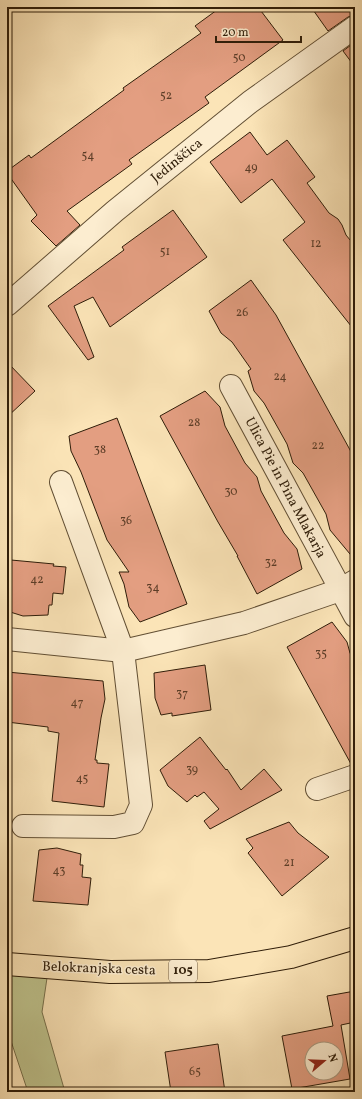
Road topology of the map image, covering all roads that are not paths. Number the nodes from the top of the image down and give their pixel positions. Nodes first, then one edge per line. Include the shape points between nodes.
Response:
1 (355, 27) edge
2 (7, 305) edge
3 (231, 386) dead end
4 (61, 482) dead end
5 (347, 586) edge
6 (355, 616) edge
7 (7, 639) edge
8 (123, 651) junction
9 (355, 776) edge
10 (317, 789) dead end
11 (23, 826) dead end
12 (355, 938) edge
13 (7, 964) edge

1 - 2 street, Jedinščica via 244,107 115,211
3 - 5 street, Ulica Pie in Pina Mlakarja
4 - 8 street
5 - 6 street, Ulica Pie in Pina Mlakarja
5 - 8 street via 244,623
7 - 8 street
8 - 11 street via 141,806 133,823 114,827
9 - 10 street
12 - 13 main road, Belokranjska cesta / 105 via 291,957 209,971 110,972

